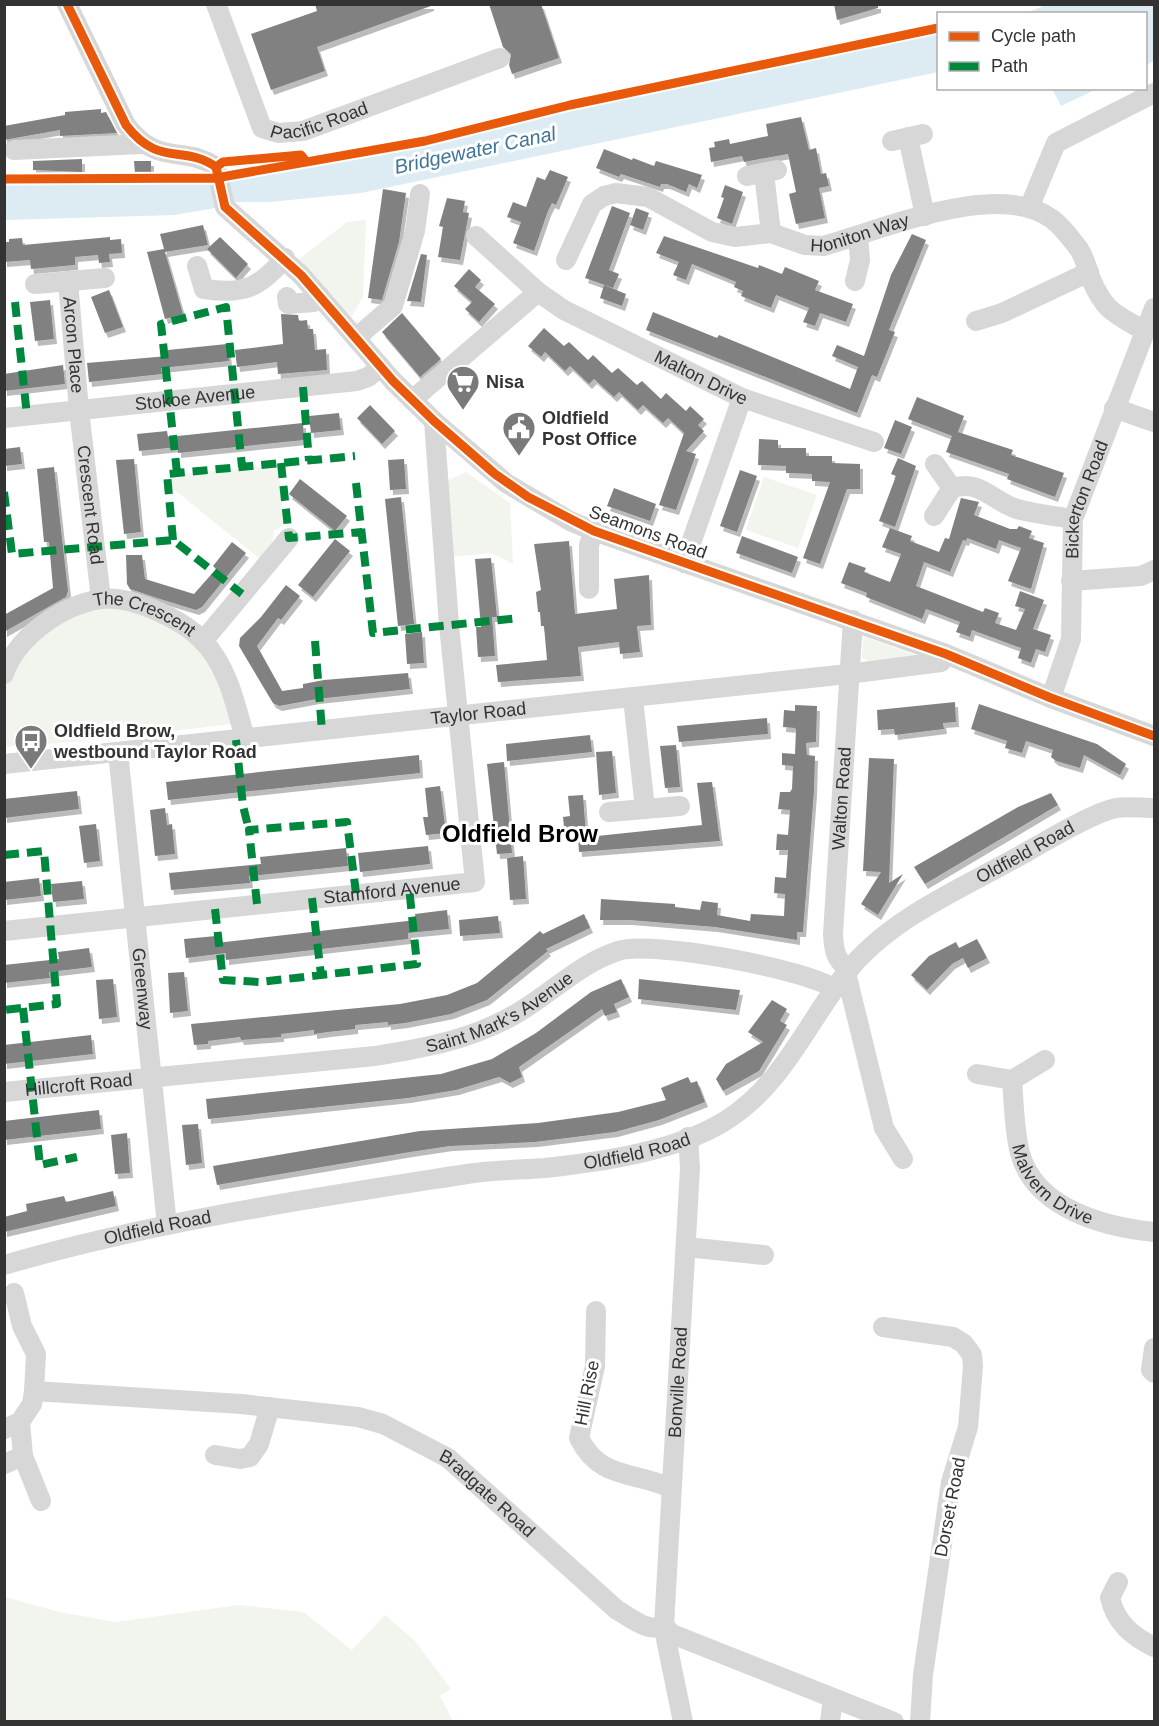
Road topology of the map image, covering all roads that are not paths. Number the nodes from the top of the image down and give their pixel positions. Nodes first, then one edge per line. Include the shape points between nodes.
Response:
1 (67, 4) edge
2 (216, 4) edge
3 (500, 58) dead end
4 (1155, 93) edge
5 (908, 137) dead end
6 (142, 144) junction
7 (14, 150) dead end
8 (763, 173) dead end
9 (420, 194) dead end
10 (1029, 208) junction
11 (925, 216) junction
12 (771, 233) junction
13 (476, 236) dead end
14 (858, 237) junction
15 (285, 258) junction
16 (566, 260) dead end
17 (197, 266) dead end
18 (1089, 272) junction
19 (105, 278) dead end
20 (68, 281) junction
21 (855, 281) dead end
22 (35, 284) dead end
23 (538, 292) junction
24 (320, 296) junction
25 (287, 297) dead end
26 (1155, 308) edge
27 (976, 321) dead end
28 (1145, 331) junction
29 (356, 338) junction
30 (381, 366) junction
31 (742, 398) junction
32 (412, 400) junction
33 (1114, 408) junction
34 (79, 410) junction
35 (4, 418) edge
36 (434, 421) junction
37 (1155, 422) edge
38 (874, 442) dead end
39 (935, 464) dead end
40 (952, 488) junction
41 (934, 516) dead end
42 (1073, 519) junction
43 (594, 531) junction
44 (289, 538) dead end
45 (684, 563) junction
46 (1155, 570) edge
47 (1071, 581) junction
48 (589, 589) dead end
49 (101, 599) junction
50 (853, 620) junction
51 (203, 640) junction
52 (946, 654) junction
53 (5, 667) edge
54 (848, 674) junction
55 (633, 698) junction
56 (1051, 698) junction
57 (459, 717) junction
58 (1155, 736) edge
59 (245, 739) junction
60 (118, 752) junction
61 (4, 764) edge
62 (680, 806) dead end
63 (1155, 808) edge
64 (645, 809) junction
65 (609, 812) dead end
66 (136, 918) junction
67 (4, 931) edge
68 (843, 977) junction
69 (1045, 1060) dead end
70 (977, 1074) dead end
71 (151, 1076) junction
72 (1012, 1080) junction
73 (4, 1092) edge
74 (688, 1137) junction
75 (903, 1159) dead end
76 (166, 1226) junction
77 (1155, 1232) edge
78 (686, 1247) junction
79 (764, 1255) dead end
80 (4, 1265) edge
81 (14, 1293) dead end
82 (596, 1311) dead end
83 (883, 1326) dead end
84 (1155, 1348) edge
85 (1155, 1373) edge
86 (34, 1391) junction
87 (270, 1407) junction
88 (12, 1425) edge
89 (215, 1455) dead end
90 (14, 1460) edge
91 (670, 1488) junction
92 (41, 1501) dead end
93 (1118, 1582) dead end
94 (645, 1609) dead end
95 (663, 1628) junction
96 (1155, 1647) edge
97 (833, 1698) junction
98 (683, 1722) edge
99 (830, 1722) edge
100 (894, 1722) edge
101 (920, 1722) edge

1 - 6 street via 126,125
2 - 3 street, Pacific Road via 262,128 278,134 303,132
4 - 10 street via 1056,143
5 - 11 street
6 - 7 street
6 - 15 street, Seamons Road via 216,167 225,207
8 - 12 street
9 - 29 street via 415,231 393,306
10 - 11 street, Honiton Way via 987,203
10 - 18 street, Honiton Way via 1051,218 1067,234 1083,254
11 - 14 street, Honiton Way
12 - 14 street, Honiton Way via 805,245 823,246
12 - 16 street, Honiton Way via 735,237 712,232 648,197 616,193 592,204
13 - 23 street, Malton Drive
14 - 21 street via 860,260
15 - 17 street via 255,286 226,293 206,294
15 - 24 street, Seamons Road
18 - 27 street via 1002,313
18 - 28 street, Honiton Way via 1100,300 1112,312
19 - 20 street
20 - 22 street
20 - 34 street, Arcon Place
23 - 31 street, Malton Drive via 564,310
23 - 32 street
24 - 25 street via 314,302 288,304
24 - 29 street, Seamons Road
26 - 28 street, Bickerton Road
28 - 33 street, Bickerton Road
29 - 30 street, Seamons Road
30 - 32 street, Seamons Road
30 - 34 street, Stokoe Avenue via 357,381
31 - 38 street, Malton Drive
31 - 45 street
32 - 36 street, Seamons Road
33 - 37 street
33 - 42 street, Bickerton Road
34 - 35 street, Stokoe Avenue
34 - 49 street, Crescent Road
36 - 43 street, Seamons Road via 506,483
36 - 57 street, Stamford Avenue
39 - 40 street
40 - 41 street
40 - 42 street via 971,485 1014,508
42 - 47 street, Bickerton Road
43 - 45 street, Seamons Road
43 - 48 street via 589,546
44 - 51 street
45 - 50 street, Seamons Road
46 - 47 street via 1141,576
47 - 56 street, Bickerton Road via 1071,639
49 - 51 street, The Crescent via 133,603 158,612
49 - 53 street, The Crescent via 52,616 22,642
50 - 52 street, Seamons Road
50 - 54 street, Walton Road
51 - 59 street, The Crescent via 218,661
52 - 54 street, Taylor Road via 941,662
52 - 56 street, Seamons Road
54 - 55 street, Taylor Road
54 - 68 street, Walton Road via 833,934 834,953
55 - 57 street, Taylor Road
55 - 64 street
56 - 58 street, Seamons Road
57 - 59 street, Taylor Road
57 - 66 street, Stamford Avenue via 475,882
59 - 60 street, Taylor Road
60 - 61 street, Taylor Road
60 - 66 street, Greenway
62 - 64 street
63 - 68 street, Oldfield Road via 1115,808 1056,835 914,914 881,937
64 - 65 street
66 - 67 street
66 - 71 street, Greenway
68 - 71 street, Saint Mark's Avenue via 817,979 743,960 652,949 621,950 598,958 516,1014 477,1034 375,1056
68 - 74 street, Oldfield Road via 770,1084 723,1123
68 - 75 street, Walton Road via 884,1128
69 - 72 street
70 - 72 street
71 - 73 street, Hillcroft Road
71 - 76 street, Greenway
72 - 77 street, Malvern Drive via 1020,1154 1029,1175 1063,1206 1089,1220
74 - 76 street, Oldfield Road via 634,1154 547,1168 472,1173
74 - 78 street, Bonville Road
76 - 80 street, Oldfield Road
78 - 79 street
78 - 91 street, Bonville Road
81 - 86 street via 22,1326 36,1354
82 - 91 street, Hill Rise via 595,1366 579,1438 602,1467
83 - 101 street, Dorset Road via 952,1337 972,1355 968,1427 951,1482 923,1675
84 - 85 street via 1150,1362
86 - 87 street, Bradgate Road
86 - 88 street via 32,1404
87 - 89 street via 259,1444 250,1457 240,1460
87 - 95 street, Bradgate Road via 358,1416 383,1424 448,1458 616,1610 644,1625
88 - 90 street
90 - 92 street
91 - 95 street, Bonville Road
93 - 96 street via 1110,1599 1113,1612 1137,1638
94 - 95 street
95 - 97 street, Bradgate Road
95 - 98 street, Bonville Road
97 - 99 street
97 - 100 street, Bradgate Road

